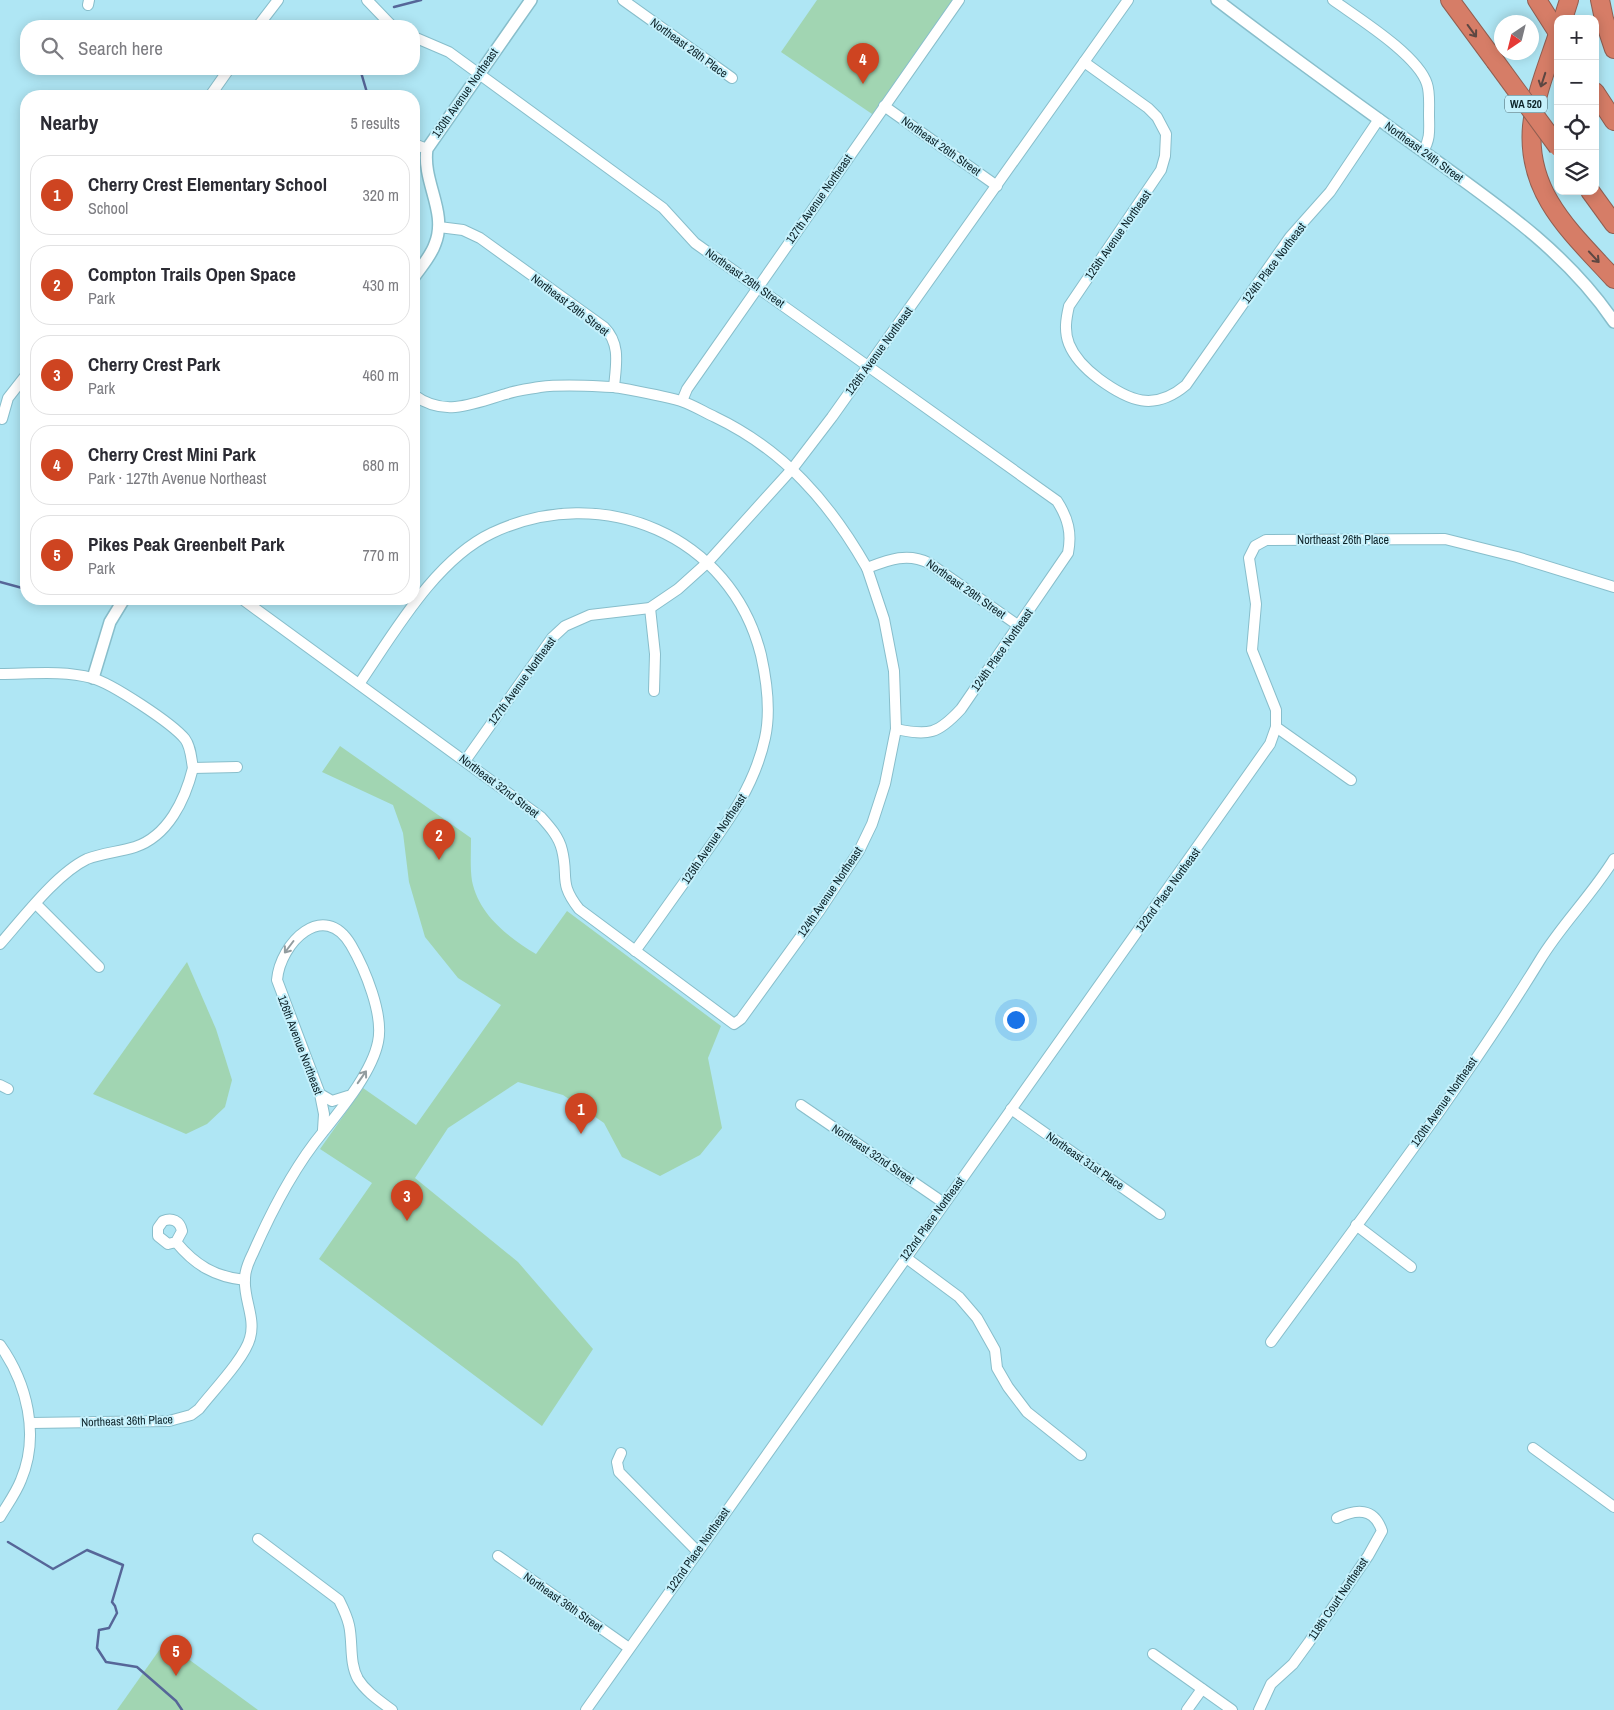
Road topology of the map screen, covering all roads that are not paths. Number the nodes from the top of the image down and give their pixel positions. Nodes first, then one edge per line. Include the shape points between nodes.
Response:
1 (278, 0) edge
2 (367, 0) edge
3 (531, 0) edge
4 (622, 0) edge
5 (959, 0) edge
6 (1128, 0) edge
7 (1217, 0) edge
8 (1333, 0) edge
9 (1450, 0) edge
10 (1537, 0) edge
11 (1569, 0) edge
12 (1600, 0) edge
13 (1609, 0) edge
14 (1614, 7) edge
15 (1564, 15) edge
16 (263, 20) edge
17 (386, 20) edge
18 (1554, 27) edge
19 (420, 40) edge
20 (1554, 45) edge
21 (1614, 49) edge
22 (1084, 62) junction
23 (478, 73) junction
24 (225, 75) edge
25 (732, 78) dead end
26 (214, 90) edge
27 (1599, 98) edge
28 (884, 106) junction
29 (1378, 119) junction
30 (1614, 121) edge
31 (1554, 142) edge
32 (420, 146) edge
33 (427, 149) junction
34 (1423, 151) junction
35 (997, 186) junction
36 (1593, 195) edge
37 (1614, 224) edge
38 (440, 227) junction
39 (420, 268) edge
40 (1614, 279) edge
41 (757, 286) junction
42 (1614, 322) edge
43 (1066, 333) joint
44 (869, 366) junction
45 (20, 383) edge
46 (614, 387) junction
47 (420, 399) edge
48 (682, 401) junction
49 (2, 419) dead end
50 (792, 468) junction
51 (1069, 526) joint
52 (708, 562) junction
53 (867, 568) junction
54 (1614, 587) edge
55 (420, 600) edge
56 (120, 605) edge
57 (250, 605) edge
58 (416, 605) edge
59 (650, 608) junction
60 (1019, 626) junction
61 (0, 674) edge
62 (93, 678) junction
63 (359, 684) junction
64 (654, 691) dead end
65 (1276, 727) junction
66 (896, 729) junction
67 (465, 761) junction
68 (237, 767) dead end
69 (193, 768) junction
70 (1351, 780) dead end
71 (1614, 860) edge
72 (36, 904) junction
73 (0, 944) edge
74 (635, 951) junction
75 (99, 967) dead end
76 (734, 1024) joint
77 (320, 1094) junction
78 (349, 1096) junction
79 (801, 1105) dead end
80 (1011, 1109) junction
81 (324, 1130) junction
82 (944, 1203) junction
83 (1160, 1214) dead end
84 (1356, 1225) junction
85 (176, 1242) dead end
86 (905, 1257) junction
87 (1411, 1267) dead end
88 (244, 1280) junction
89 (1272, 1342) dead end
90 (0, 1345) edge
91 (230, 1369) joint
92 (31, 1423) junction
93 (1533, 1448) dead end
94 (621, 1453) dead end
95 (1081, 1455) dead end
96 (1614, 1507) edge
97 (0, 1516) edge
98 (1337, 1518) dead end
99 (258, 1539) dead end
100 (697, 1551) junction
101 (498, 1556) dead end
102 (628, 1648) junction
103 (1153, 1654) dead end
104 (1202, 1688) junction
105 (392, 1710) edge
106 (586, 1710) edge
107 (1187, 1710) edge
108 (1232, 1710) edge
109 (1259, 1710) edge

1 - 16 street
2 - 17 street
3 - 23 street, 130th Avenue Northeast
4 - 25 street, Northeast 26th Place
5 - 28 street, 127th Avenue Northeast
6 - 22 street, 126th Avenue Northeast
7 - 29 street, Northeast 24th Street
8 - 34 street via 1399,49 1418,67 1427,82 1429,142
9 -> 31 highway, WA 520, bridge
10 - 18 highway
11 - 15 highway
12 - 21 highway
13 - 14 highway
19 - 23 street, Northeast 28th Street via 449,52
20 -> 40 highway via 1532,125 1533,167 1554,211
22 - 35 street, 126th Avenue Northeast
22 - 43 street, 125th Avenue Northeast via 1157,117 1166,134 1165,156 1161,170 1069,306
23 - 33 street, 130th Avenue Northeast
23 - 41 street, Northeast 28th Street via 663,208 695,243
24 - 26 street
27 - 30 highway
28 - 35 street, Northeast 26th Street
28 - 41 street, 127th Avenue Northeast
29 - 34 street, Northeast 24th Street
29 - 43 street, 124th Place Northeast via 1330,192 1290,237 1186,385 1163,398 1140,401 1117,392 1087,370
32 - 33 street
33 - 38 street, 130th Avenue Northeast via 426,168
34 - 42 street, Northeast 24th Street via 1547,245 1582,281
35 - 44 street, 126th Avenue Northeast
36 - 37 highway
38 - 39 street, 130th Avenue Northeast via 434,247
38 - 46 street, Northeast 29th Street via 463,230 480,238 604,327 617,350
41 - 44 street, Northeast 28th Street
41 - 48 street, 127th Avenue Northeast
44 - 50 street, 126th Avenue Northeast
44 - 51 street, Northeast 28th Street via 1046,491 1057,501
45 - 49 street via 8,398
46 - 47 street via 542,387 457,408 443,408
46 - 48 street
48 - 50 street via 734,426
50 - 52 street, 126th Avenue Northeast
50 - 53 street via 837,519
51 - 60 street, 124th Place Northeast via 1068,553
52 - 55 street, 125th Avenue Northeast via 671,536 618,516 558,513 490,534 456,558
52 - 59 street, 126th Avenue Northeast via 678,589
52 - 74 street, 125th Avenue Northeast via 739,603 756,636 766,677 766,736 756,771 741,802
53 - 60 street, Northeast 29th Street via 892,559 917,557
53 - 66 street, 124th Avenue Northeast via 884,619 894,671
54 - 65 street, Northeast 26th Place via 1517,557 1445,540 1260,542 1249,558 1256,604 1252,650 1276,710
56 - 62 street via 110,622
57 - 63 street, Northeast 32nd Street
58 - 63 street, 125th Avenue Northeast
59 - 64 street via 655,654
59 - 67 street, 127th Avenue Northeast via 590,615 566,626 552,638
60 - 66 street, 124th Place Northeast via 950,721 936,730 920,734
61 - 62 street via 63,674
62 - 69 street via 177,732 190,748
63 - 67 street, Northeast 32nd Street
65 - 70 street
65 - 80 street, 122nd Place Northeast via 1270,744 1254,768
66 - 76 street, 124th Avenue Northeast via 885,784 872,824 859,850 820,910 741,1019
67 - 74 street, Northeast 32nd Street via 541,817 558,838 564,882 570,897 580,909
68 - 69 street
69 - 72 street via 179,805 161,832 135,847 87,859 66,873
71 - 84 street, 120th Avenue Northeast via 1540,959 1436,1115
72 - 73 street
72 - 75 street
74 - 76 street, Northeast 32nd Street
77 - 78 street via 332,1101
78 -> 77 street, 126th Avenue Northeast via 374,1056 379,1041 378,1011 351,945 341,932 321,926 302,932 293,941 280,961 277,980
77 - 81 street, 126th Avenue Northeast
78 - 81 street, 126th Avenue Northeast
79 - 82 street, Northeast 32nd Street
80 - 82 street, 122nd Place Northeast
80 - 83 street, Northeast 31st Place
81 - 88 street, 126th Avenue Northeast via 275,1208 252,1253
82 - 86 street, 122nd Place Northeast
84 - 87 street
84 - 89 street, 120th Avenue Northeast
85 - 88 street via 212,1273
86 - 95 street via 959,1297 982,1326 994,1350 997,1368 1027,1412
86 - 100 street, 122nd Place Northeast
88 - 91 street, 126th Avenue Northeast via 252,1326 250,1339
90 - 92 street via 19,1378
91 - 92 street, Northeast 36th Place via 199,1409 182,1418
92 - 97 street via 28,1458 22,1479
93 - 96 street
94 - 100 street via 617,1462 619,1472
98 - 109 street, 118th Court Northeast via 1354,1510 1368,1513 1379,1522 1382,1531 1309,1642 1293,1664 1271,1684
99 - 105 street via 339,1600 350,1626 357,1678
100 - 102 street, 122nd Place Northeast
101 - 102 street, Northeast 36th Street
102 - 106 street, 122nd Place Northeast
103 - 104 street
104 - 107 street
104 - 108 street

